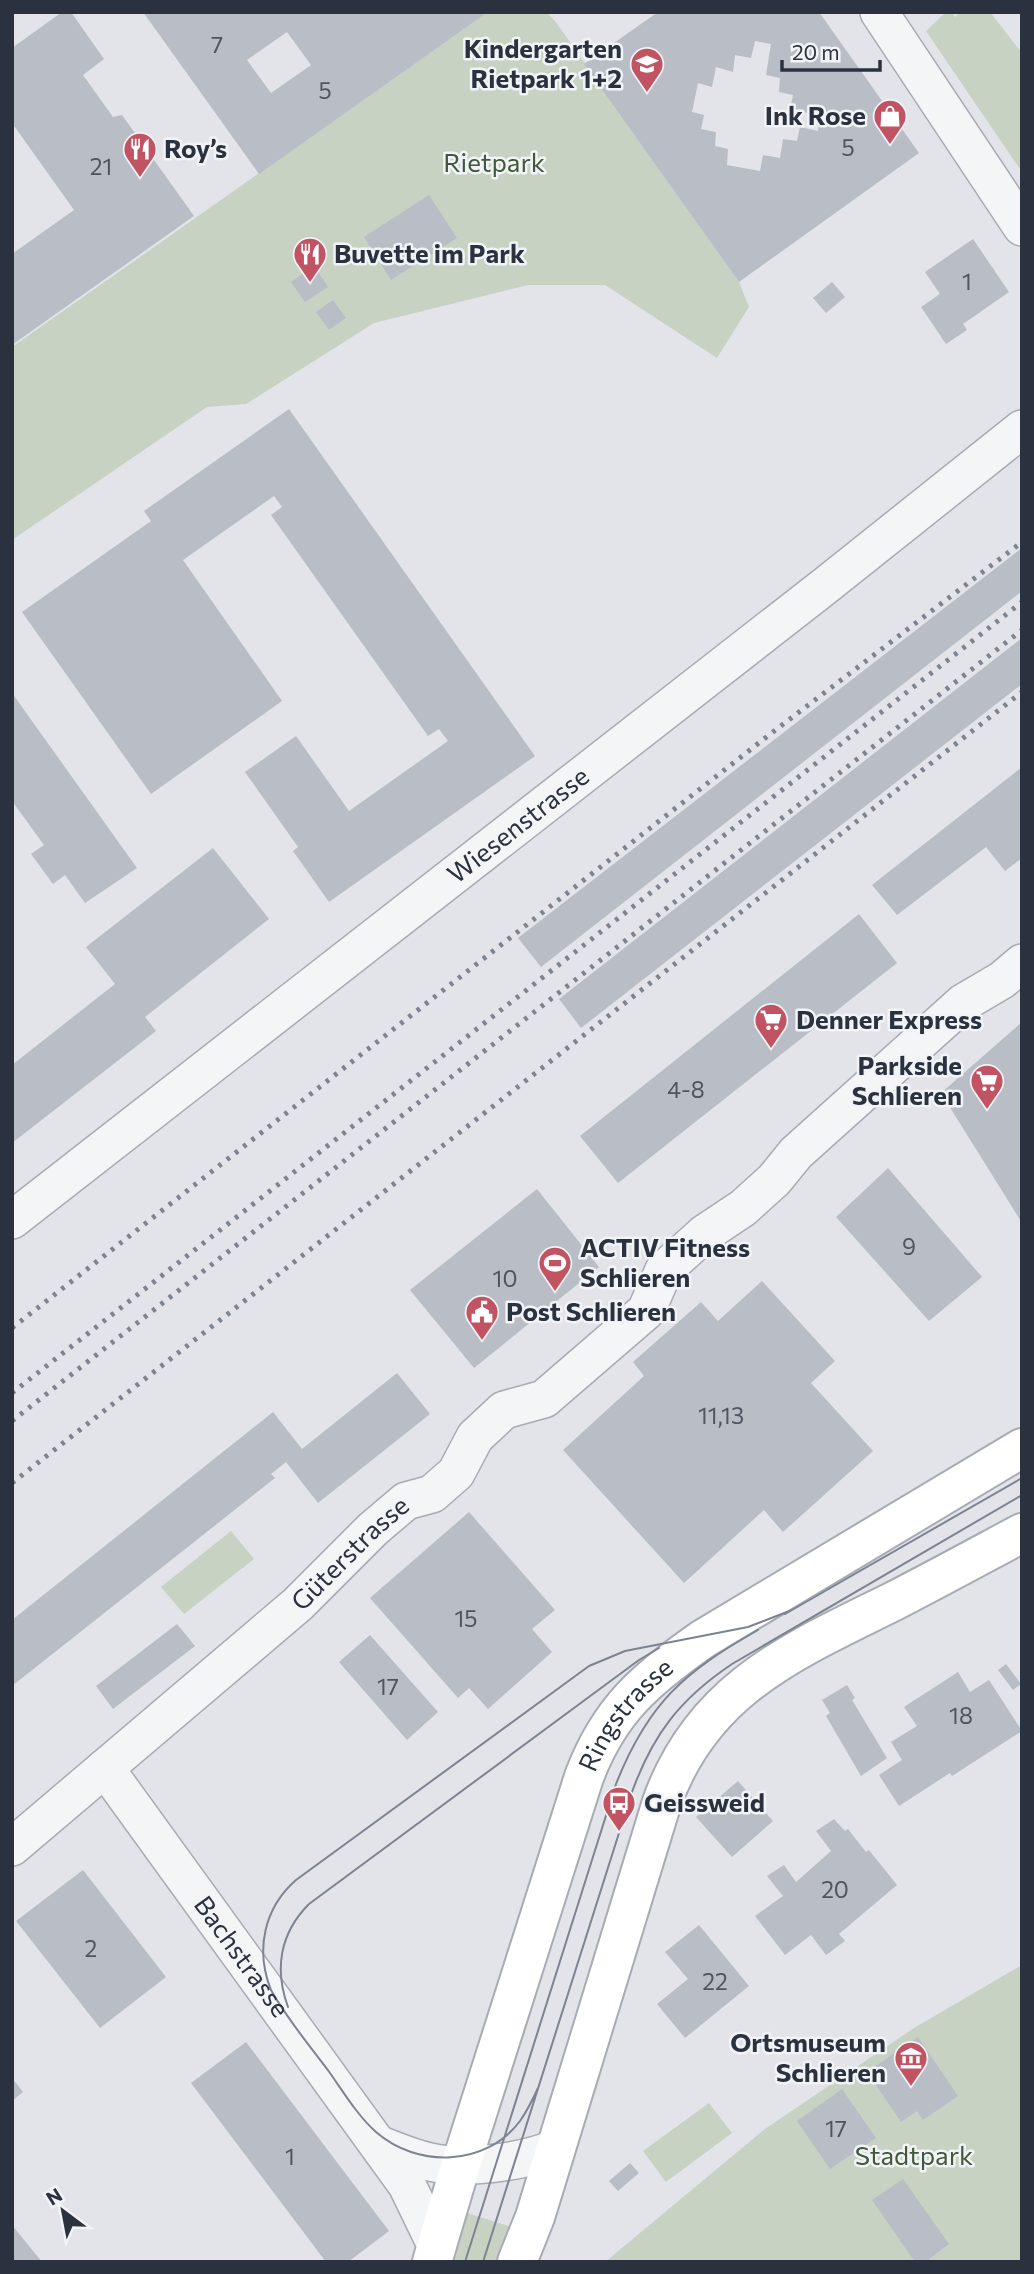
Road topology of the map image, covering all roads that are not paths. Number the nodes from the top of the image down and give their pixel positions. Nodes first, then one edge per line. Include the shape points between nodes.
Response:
1 (878, 12) edge
2 (1022, 227) edge
3 (1022, 429) edge
4 (1022, 963) edge
5 (12, 1220) edge
6 (1022, 1448) edge
7 (1022, 1533) edge
8 (104, 1768) junction
9 (12, 1847) edge
10 (378, 2144) junction
11 (554, 2149) junction
12 (461, 2164) junction
13 (435, 2255) edge
14 (517, 2262) edge

1 - 2 street
3 - 5 street, Wiesenstrasse
4 - 8 street, Güterstrasse via 963,1003 796,1153 753,1199 663,1270 646,1311 636,1320 544,1399 504,1410 475,1437 456,1473 432,1494 406,1501 298,1604
6 - 12 main road, Ringstrasse via 703,1639 624,1704 599,1741 584,1777
7 - 11 main road via 765,1669 703,1727 680,1760 662,1802
8 - 9 street, Güterstrasse
8 - 10 street, Bachstrasse
10 - 12 street via 432,2163
10 - 13 street, Bachstrasse via 414,2195
11 - 12 street via 515,2161
11 - 14 main road
12 - 13 main road, Ringstrasse

